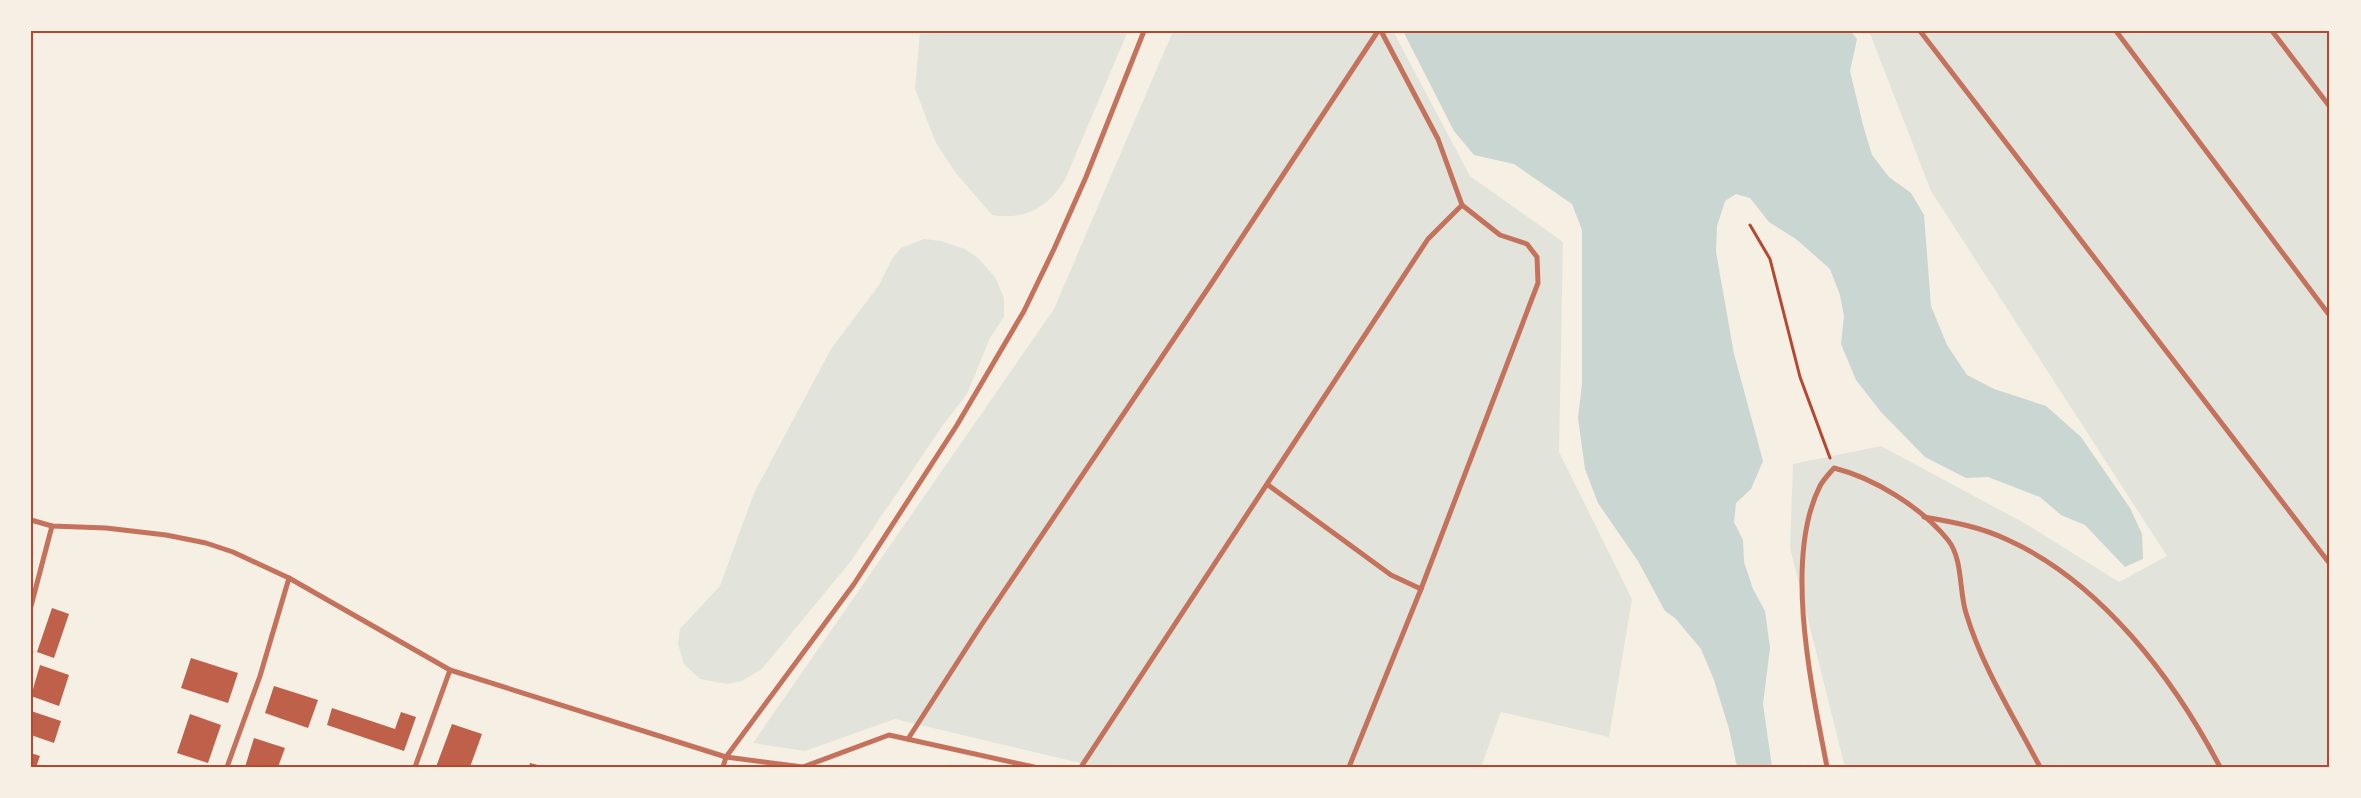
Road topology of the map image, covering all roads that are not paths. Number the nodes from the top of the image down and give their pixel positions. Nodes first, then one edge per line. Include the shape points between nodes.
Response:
1 (1144, 31) edge
2 (1379, 31) edge
3 (1920, 31) edge
4 (2116, 31) edge
5 (2272, 31) edge
6 (2330, 107) edge
7 (1462, 205) junction
8 (2330, 316) edge
9 (1268, 485) junction
10 (1924, 516) junction
11 (31, 520) edge
12 (52, 526) junction
13 (2330, 564) edge
14 (290, 578) junction
15 (1421, 589) junction
16 (31, 606) edge
17 (450, 670) junction
18 (908, 739) junction
19 (726, 757) junction
20 (226, 767) edge
21 (415, 767) edge
22 (723, 767) edge
23 (803, 767) edge
24 (1034, 767) edge
25 (1081, 767) edge
26 (1349, 767) edge
27 (1827, 767) edge
28 (2040, 767) edge
29 (2220, 767) edge

1 - 19 street via 1086,177 1024,311 957,425 854,584
2 - 7 street via 1438,139
2 - 18 street
3 - 13 street
4 - 8 street
5 - 6 street
7 - 9 street via 1428,239
7 - 15 street via 1500,235 1527,244 1537,257 1538,283
9 - 15 street via 1391,575
9 - 25 street
10 - 27 street via 1885,489 1834,468 1820,484 1812,504 1802,560 1806,647
10 - 28 street via 1949,541 1956,556 1966,613 1990,674
10 - 29 street via 1971,526 2009,540 2079,584 2100,602 2156,667 2205,737
11 - 12 street
12 - 14 street via 106,528 190,540 233,552
12 - 16 street
14 - 17 street
14 - 20 street via 260,676
15 - 26 street
17 - 19 street
17 - 21 street
18 - 23 street via 889,735
18 - 24 street
19 - 22 street
19 - 23 street

